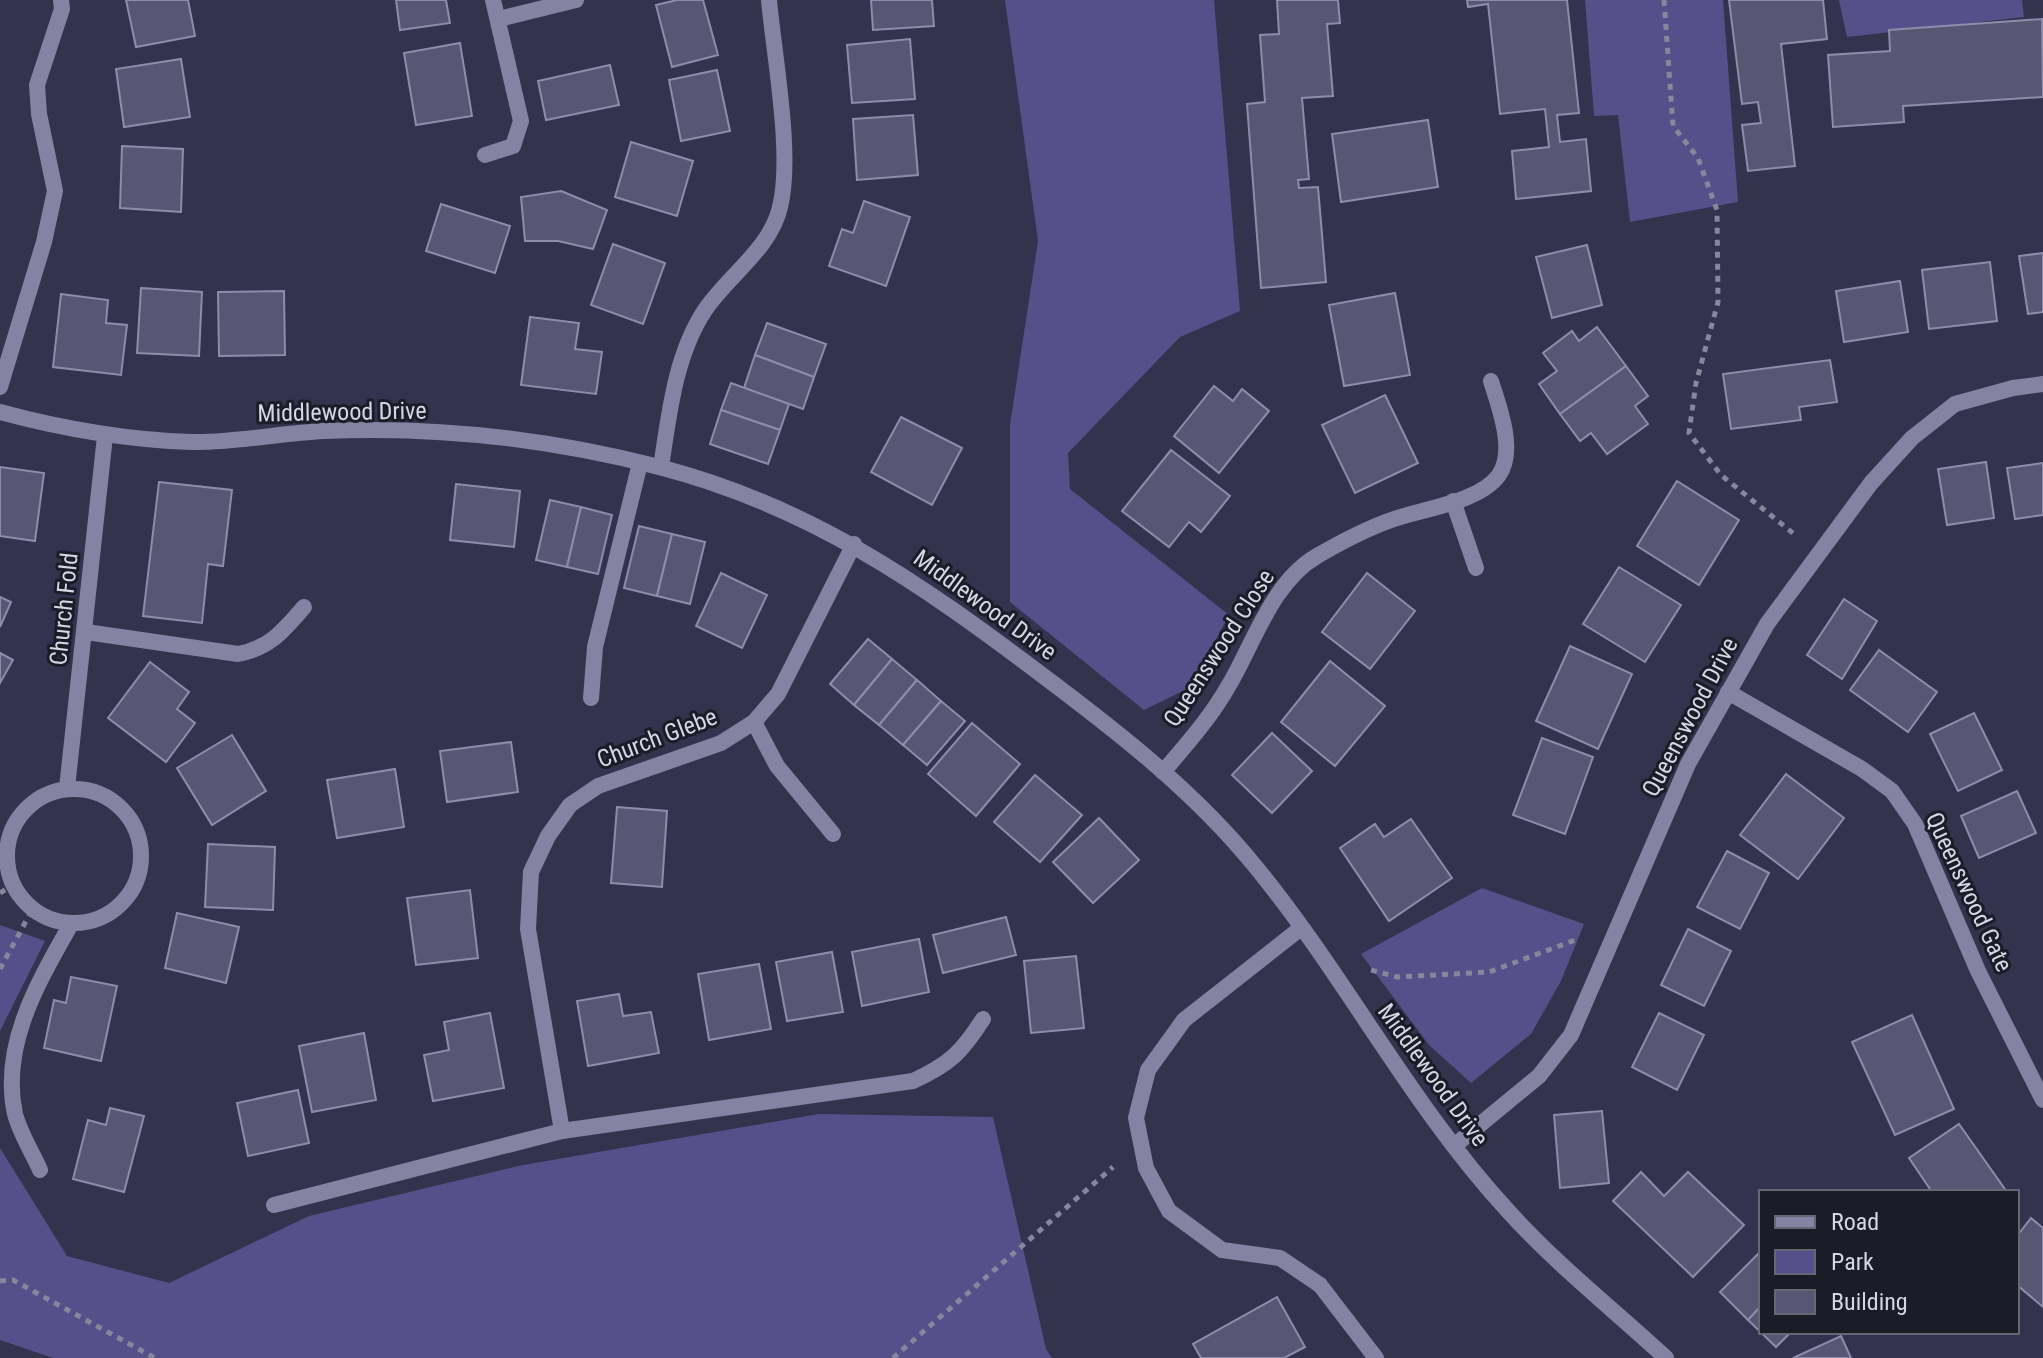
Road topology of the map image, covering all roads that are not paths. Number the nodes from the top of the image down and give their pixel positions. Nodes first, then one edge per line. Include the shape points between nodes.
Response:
1 (61, 0) edge
2 (493, 0) edge
3 (576, 0) edge
4 (769, 0) edge
5 (499, 19) junction
6 (485, 155) dead end
7 (1491, 381) dead end
8 (2043, 384) edge
9 (0, 387) edge
10 (0, 412) edge
11 (105, 436) junction
12 (640, 463) junction
13 (661, 467) junction
14 (1453, 501) junction
15 (854, 544) junction
16 (1476, 568) dead end
17 (304, 607) dead end
18 (86, 632) junction
19 (1728, 692) junction
20 (591, 698) dead end
21 (754, 722) junction
22 (1163, 772) junction
23 (67, 788) junction
24 (833, 834) dead end
25 (6, 889) edge
26 (71, 924) junction
27 (1301, 928) junction
28 (983, 1019) dead end
29 (2043, 1100) edge
30 (562, 1131) junction
31 (1454, 1146) junction
32 (40, 1170) dead end
33 (274, 1205) dead end
34 (1376, 1358) edge
35 (1666, 1358) edge

1 - 9 street via 37,85 55,191
2 - 5 street
3 - 5 street
4 - 13 street via 785,170 780,209 760,245 705,310 683,356
5 - 6 street via 521,121 513,146
7 - 14 street, Queenswood Close via 1506,452 1500,474 1485,488
8 - 19 street, Queenswood Drive via 1955,404 1912,438 1871,483 1767,624
10 - 11 street, Middlewood Drive
11 - 12 street, Middlewood Drive via 195,442 325,431 429,433 507,437
11 - 18 street, Church Fold
12 - 13 street, Middlewood Drive
12 - 20 street via 595,647
13 - 15 street, Middlewood Drive via 735,490
14 - 16 street
14 - 22 street, Queenswood Close via 1393,519 1313,558 1289,581 1229,687
15 - 21 street, Church Glebe via 778,694
15 - 22 street, Middlewood Drive via 937,595
17 - 18 street via 273,641 238,654
18 - 23 street, Church Fold
19 - 29 street, Queenswood Gate via 1892,791 1915,824 1978,971
19 - 31 street, Queenswood Drive via 1688,764 1571,1035 1539,1076
21 - 24 street via 777,766
21 - 30 street, Church Glebe via 721,743 598,786 570,805 531,872 528,929
22 - 27 street, Middlewood Drive via 1213,817
23 - 25 street via 29,806 14,825
23 - 26 street via 118,804 134,823 141,854 137,883 124,903 109,915
25 - 26 street via 48,919
26 - 32 street via 27,1001 9,1078 14,1113
27 - 31 street, Middlewood Drive
27 - 34 street via 1184,1020 1148,1070 1136,1118 1146,1168 1169,1211 1222,1250 1280,1258 1320,1285
28 - 30 street via 962,1052 913,1081
30 - 33 street
31 - 35 street, Middlewood Drive via 1509,1213

